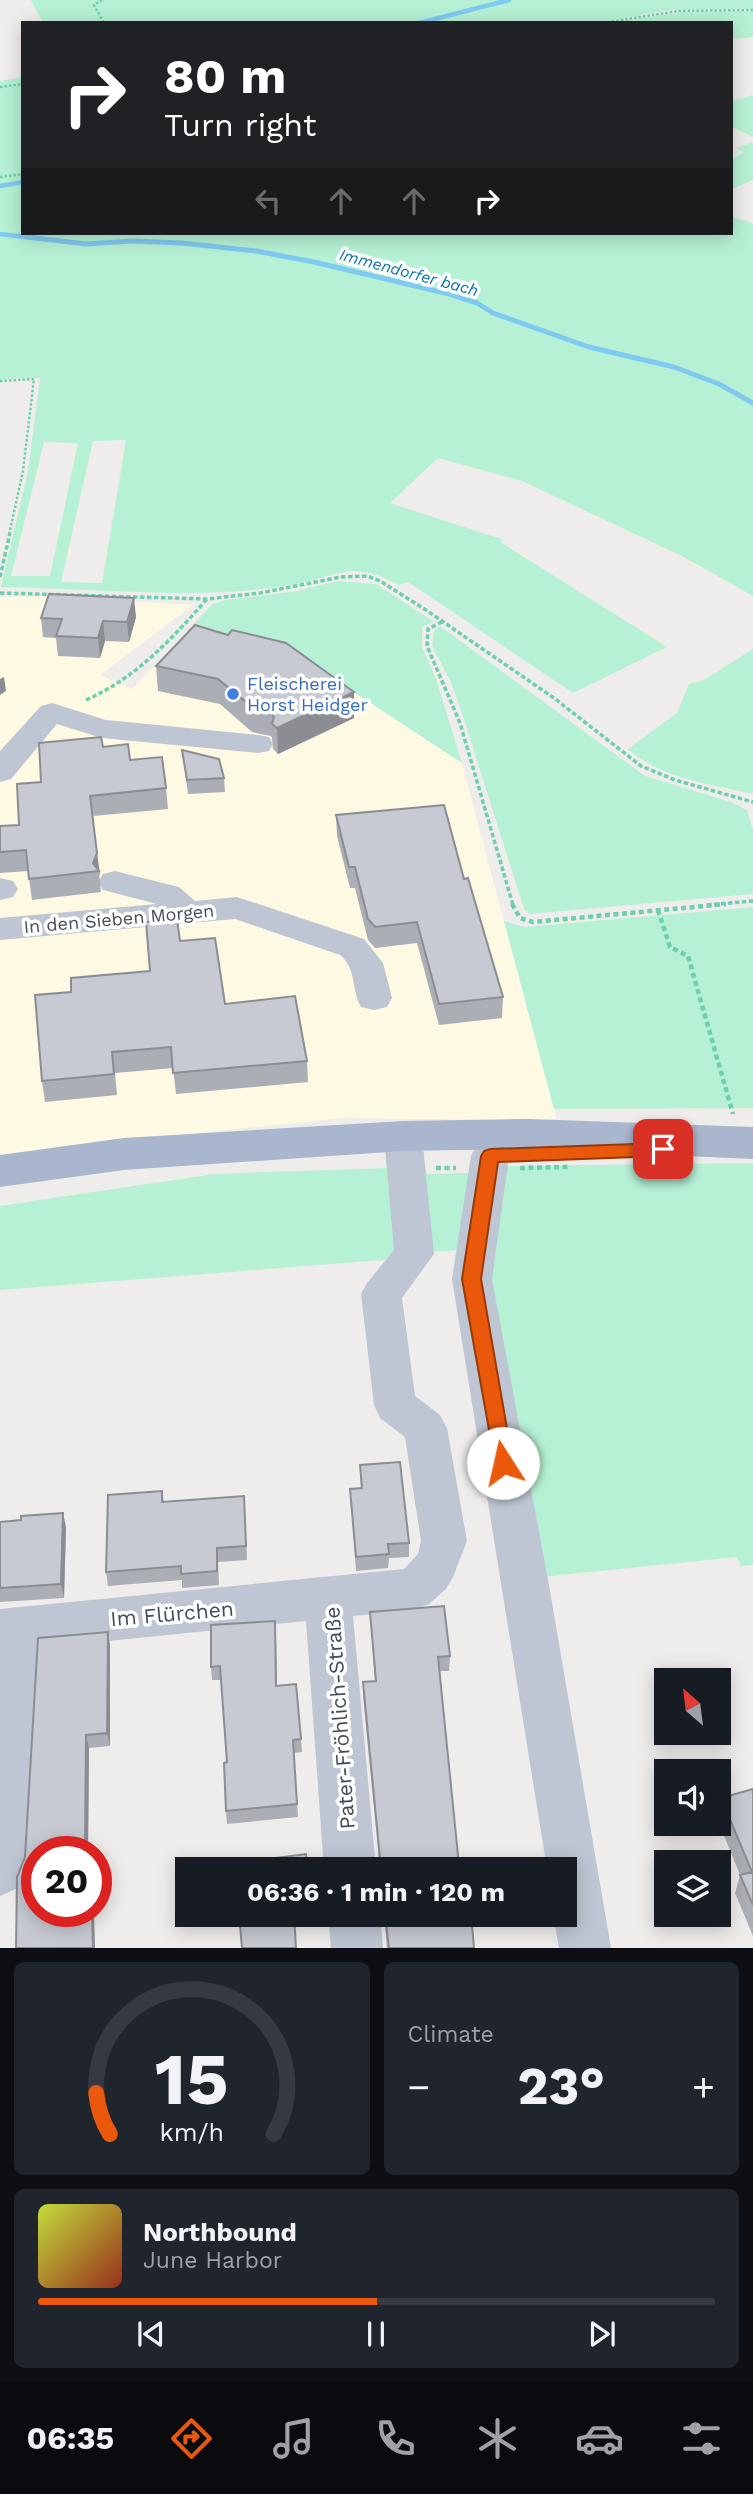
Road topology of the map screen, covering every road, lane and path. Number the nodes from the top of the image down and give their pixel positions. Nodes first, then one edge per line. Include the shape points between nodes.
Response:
1 (102, 0) edge
2 (753, 10) edge
3 (103, 21) edge
4 (616, 21) edge
5 (21, 84) edge
6 (0, 87) edge
7 (21, 174) edge
8 (0, 177) edge
9 (0, 381) edge
10 (0, 577) edge
11 (0, 593) edge
12 (207, 598) junction
13 (442, 622) junction
14 (52, 712) junction
15 (258, 744) dead end
16 (0, 772) edge
17 (753, 802) edge
18 (115, 882) dead end
19 (753, 901) edge
20 (658, 910) junction
21 (189, 912) junction
22 (0, 929) edge
23 (374, 998) dead end
24 (747, 1143) edge
25 (403, 1146) junction
26 (490, 1156) junction
27 (0, 1171) edge
28 (0, 1189) edge
29 (328, 1599) junction
30 (8, 1630) edge
31 (350, 1857) edge
32 (0, 1870) edge
33 (355, 1927) edge
34 (357, 1948) edge
35 (585, 1948) edge

1 - 3 path via 94,5
2 - 4 path via 678,11
5 - 6 path
7 - 8 path
9 - 10 path via 34,379 23,471
11 - 12 path
12 - 13 path via 367,576
12 - 14 path via 149,658 108,692
13 - 17 path via 554,698 640,766
13 - 20 path via 428,629 427,646 460,723 520,918 533,922
14 - 15 street via 102,729
14 - 16 street
18 - 21 street via 167,894
19 - 20 path
20 - 24 path via 670,947 688,956
21 - 22 street, In den Sieben Morgen
21 - 23 street, In den Sieben Morgen via 237,908 352,947 369,966
24 - 25 main road via 530,1134
24 - 26 main road
25 - 26 main road
25 - 27 main road via 162,1151
25 - 28 main road via 307,1157 200,1161
25 - 29 street, Pater-Fröhlich-Straße via 414,1254 381,1294 395,1405 425,1428 444,1541 441,1558 427,1579 413,1589
26 - 35 street via 472,1279
29 - 30 street, Im Flürchen
29 - 31 street, Pater-Fröhlich-Straße
30 - 32 street, Im Flürchen
33 - 34 street

